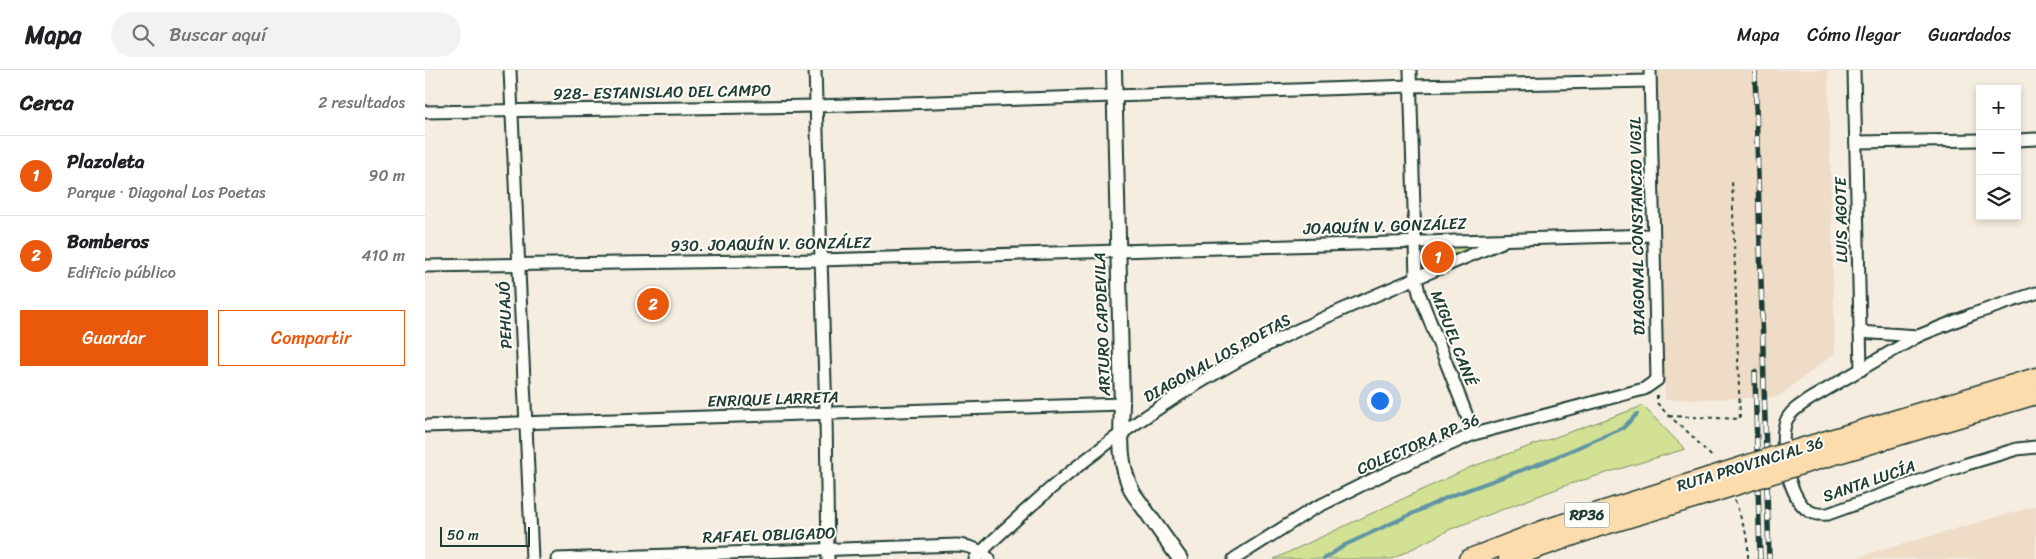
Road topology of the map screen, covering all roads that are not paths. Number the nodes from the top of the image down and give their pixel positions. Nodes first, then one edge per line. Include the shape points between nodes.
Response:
1 (510, 70) edge
2 (815, 70) edge
3 (1114, 70) edge
4 (1411, 70) edge
5 (1854, 70) edge
6 (1650, 75) edge
7 (1411, 86) junction
8 (1115, 96) junction
9 (816, 106) junction
10 (511, 110) junction
11 (425, 112) edge
12 (2036, 139) edge
13 (1976, 140) edge
14 (2021, 140) edge
15 (1856, 142) junction
16 (1653, 235) junction
17 (1508, 239) junction
18 (1414, 241) junction
19 (1117, 250) junction
20 (820, 260) junction
21 (520, 263) junction
22 (425, 266) edge
23 (1416, 278) junction
24 (2036, 293) edge
25 (1859, 332) junction
26 (1918, 336) junction
27 (1861, 370) junction
28 (2036, 377) edge
29 (1657, 380) joint
30 (2036, 395) edge
31 (1121, 404) junction
32 (826, 414) junction
33 (526, 422) junction
34 (425, 426) edge
35 (1121, 433) junction
36 (1474, 434) junction
37 (2036, 447) edge
38 (1793, 459) junction
39 (1711, 485) junction
40 (828, 554) edge
41 (982, 557) edge
42 (532, 559) edge
43 (557, 559) edge
44 (1180, 559) edge
45 (1234, 559) edge
46 (1467, 559) edge
47 (1508, 559) edge

1 - 10 street, PEHUAJÓ
2 - 9 street
3 - 8 street, ARTURO CAPDEVILA
4 - 7 street, MIGUEL CANÉ
5 - 15 street, LUIS AGOTE
6 - 7 street, 928- ESTANISLAO DEL CAMPO
6 - 16 street, DIAGONAL CONSTANCIO VIGIL
7 - 8 street, 928- ESTANISLAO DEL CAMPO
7 - 18 street, MIGUEL CANÉ
8 - 9 street, 928- ESTANISLAO DEL CAMPO
8 - 19 street, ARTURO CAPDEVILA
9 - 10 street, 928- ESTANISLAO DEL CAMPO
9 - 20 street
10 - 11 street, 928- ESTANISLAO DEL CAMPO
10 - 21 street, PEHUAJÓ
12 - 14 street
13 - 15 street
15 - 25 street, LUIS AGOTE
16 - 17 street, JOAQUÍN V. GONZÁLEZ
16 - 29 street, DIAGONAL CONSTANCIO VIGIL
17 - 18 street, JOAQUÍN V. GONZÁLEZ
17 - 23 street, DIAGONAL LOS POETAS
18 - 19 street, JOAQUÍN V. GONZÁLEZ
18 - 23 street, MIGUEL CANÉ
19 - 20 street, 930. JOAQUÍN V. GONZÁLEZ
19 - 31 street, ARTURO CAPDEVILA
20 - 21 street, 930. JOAQUÍN V. GONZÁLEZ
20 - 32 street
21 - 22 street, 930. JOAQUÍN V. GONZÁLEZ
21 - 33 street, PEHUAJÓ
23 - 35 street, DIAGONAL LOS POETAS via 1233,363
23 - 36 street, MIGUEL CANÉ
24 - 26 street
25 - 26 street
25 - 27 street, LUIS AGOTE
26 - 27 street
27 - 37 street, SANTA LUCÍA via 1801,405 1788,418 1783,444 1793,490 1802,506 1811,513 1828,514 1967,464 2017,449
28 - 38 main road, RUTA PROVINCIAL 36 / RP36
29 - 36 street, COLECTORA RP 36 via 1644,388
30 - 38 main road, RUTA PROVINCIAL 36 / RP36
31 - 32 street, ENRIQUE LARRETA
31 - 35 street, ARTURO CAPDEVILA
32 - 33 street, ENRIQUE LARRETA
32 - 40 street
33 - 34 street, ENRIQUE LARRETA
33 - 42 street, PEHUAJÓ
35 - 41 street, DIAGONAL LOS POETAS via 1048,490
35 - 44 street, ARTURO CAPDEVILA via 1121,457 1127,481 1139,504
36 - 45 street, COLECTORA RP 36 via 1311,510
38 - 39 main road, RUTA PROVINCIAL 36 / RP36, bridge
39 - 46 main road, RUTA PROVINCIAL 36 / RP36 via 1545,529
39 - 47 main road, RUTA PROVINCIAL 36 / RP36
40 - 41 street, RAFAEL OBLIGADO via 957,545 968,546
40 - 43 street, RAFAEL OBLIGADO

